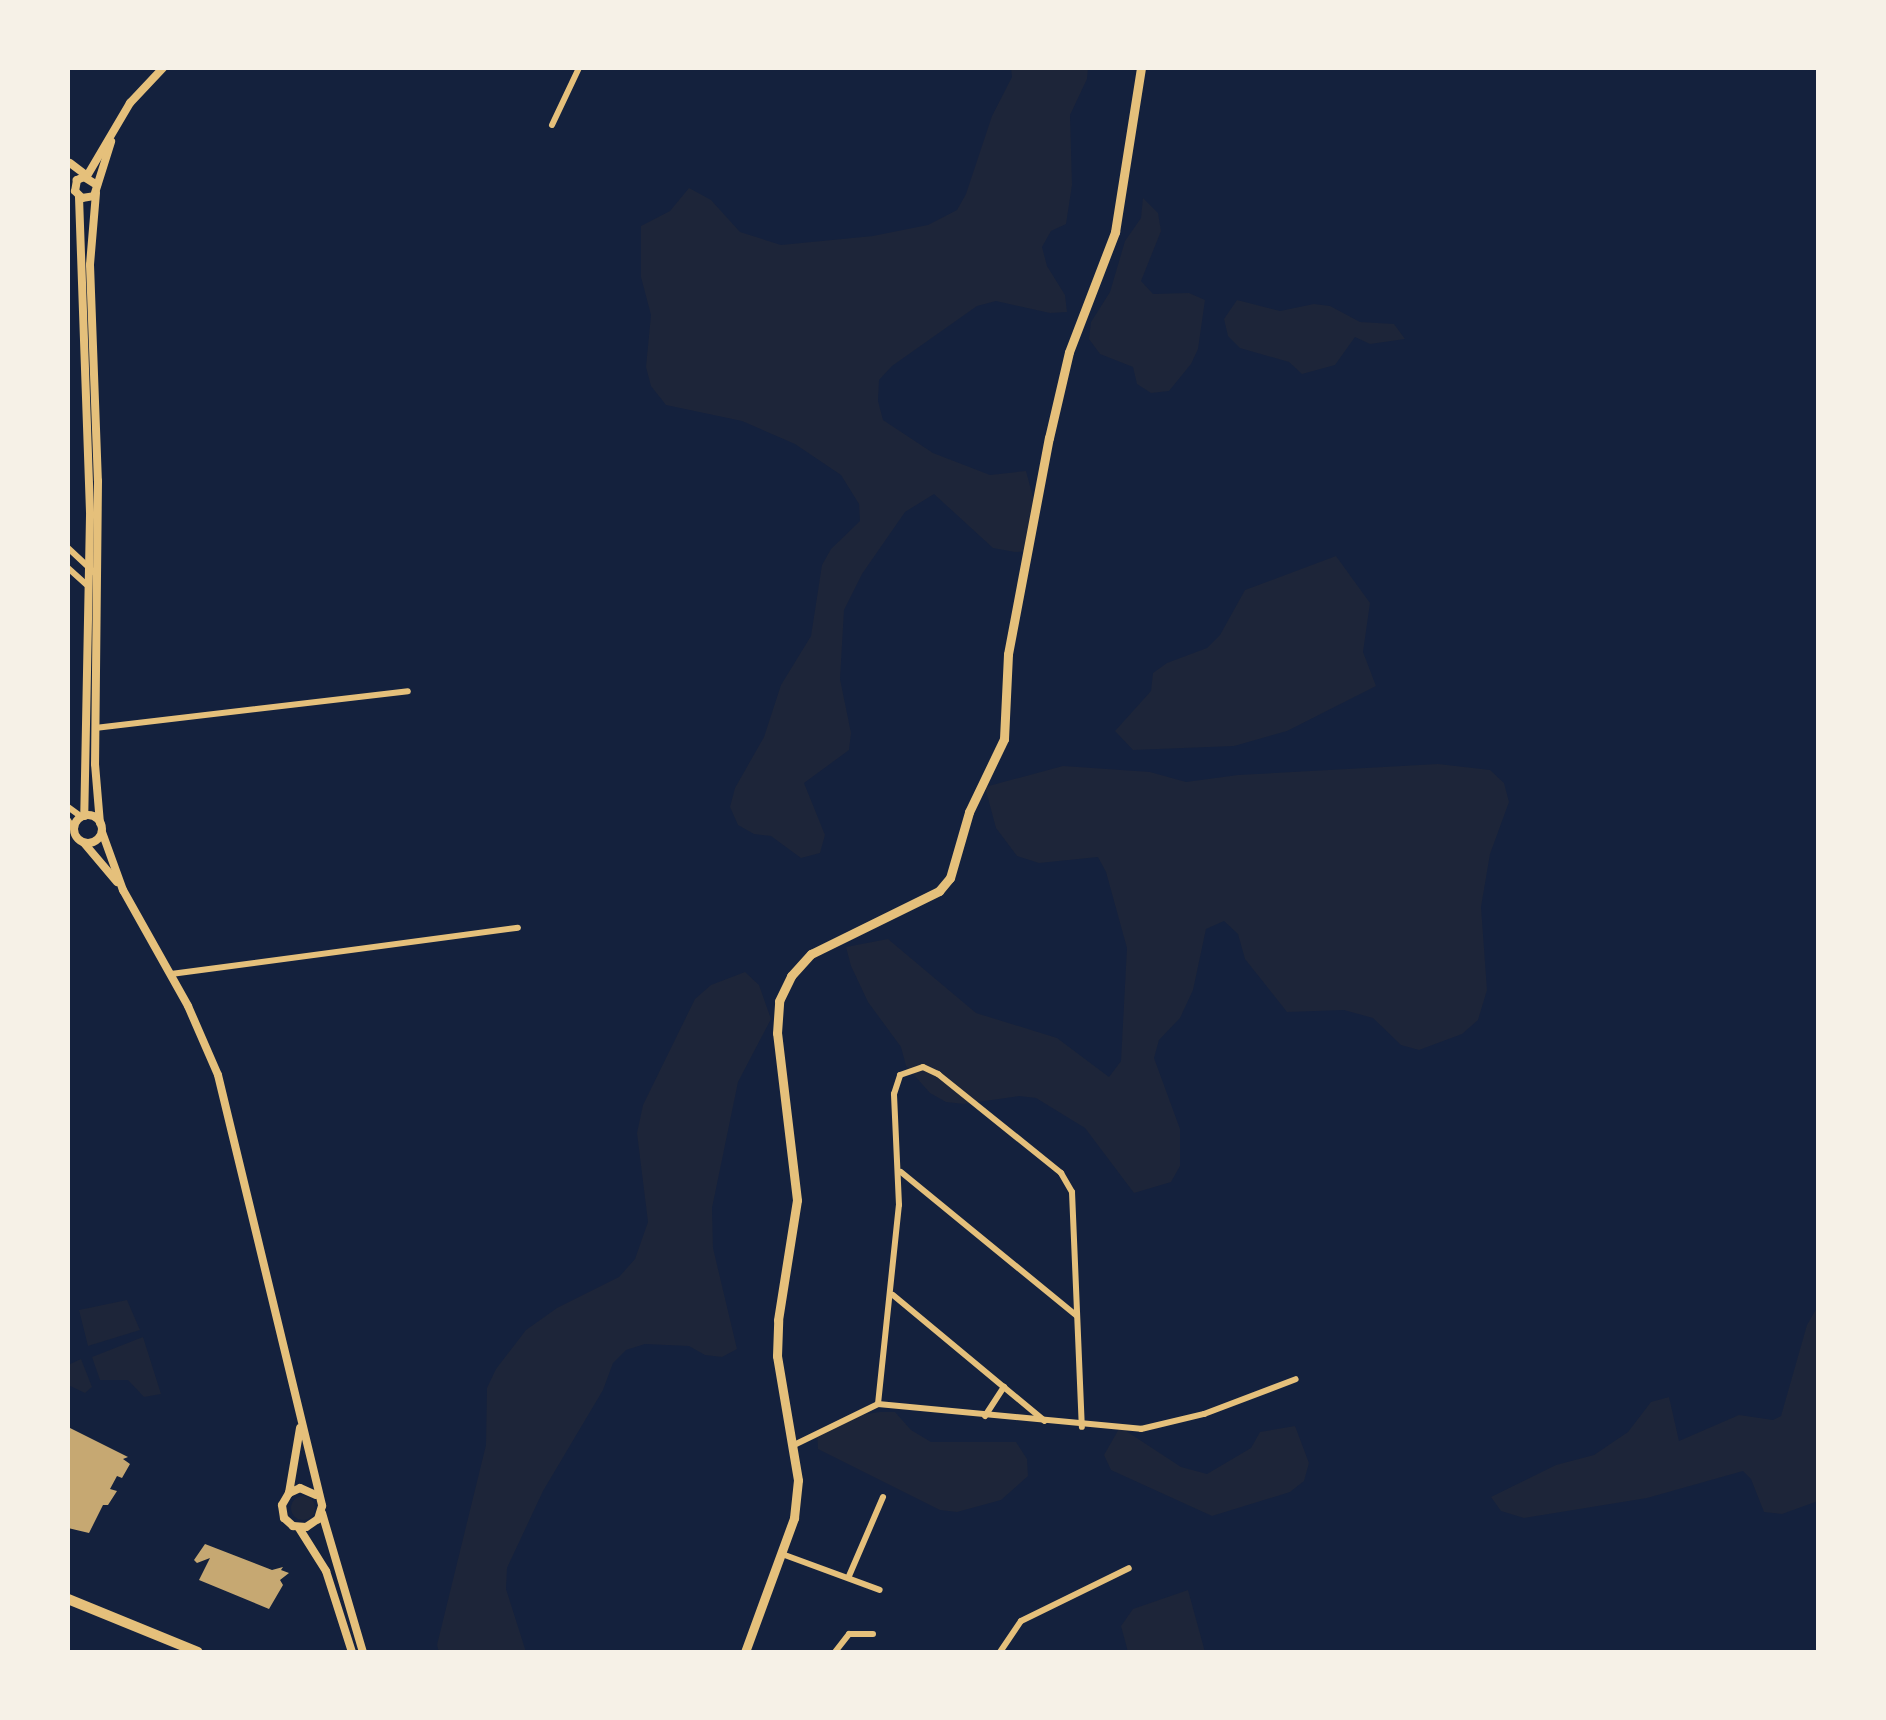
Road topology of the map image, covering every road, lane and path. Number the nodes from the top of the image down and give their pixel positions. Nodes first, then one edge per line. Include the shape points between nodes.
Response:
1 (163, 68) edge
2 (579, 68) edge
3 (1140, 68) edge
4 (552, 125) dead end
5 (116, 128) junction
6 (69, 161) edge
7 (87, 176) junction
8 (76, 182) junction
9 (97, 189) junction
10 (79, 197) junction
11 (68, 548) edge
12 (87, 566) junction
13 (68, 568) edge
14 (97, 575) junction
15 (86, 585) junction
16 (96, 593) junction
17 (408, 691) dead end
18 (95, 728) junction
19 (68, 807) edge
20 (83, 816) junction
21 (68, 820) edge
22 (101, 828) junction
23 (74, 831) junction
24 (83, 842) junction
25 (124, 890) junction
26 (518, 928) dead end
27 (170, 974) junction
28 (900, 1172) junction
29 (892, 1295) junction
30 (1078, 1316) junction
31 (1296, 1379) dead end
32 (1004, 1387) junction
33 (878, 1404) junction
34 (985, 1416) junction
35 (1046, 1422) junction
36 (300, 1424) junction
37 (1082, 1427) junction
38 (794, 1445) junction
39 (289, 1493) junction
40 (316, 1494) junction
41 (883, 1497) dead end
42 (321, 1512) junction
43 (299, 1528) junction
44 (782, 1554) junction
45 (1129, 1568) dead end
46 (849, 1576) junction
47 (880, 1590) dead end
48 (68, 1598) edge
49 (872, 1634) dead end
50 (198, 1652) edge
51 (352, 1652) edge
52 (363, 1652) edge
53 (745, 1652) edge
54 (835, 1652) edge
55 (1000, 1652) edge

1 - 5 street via 130,102
2 - 4 street
3 - 38 main road via 1115,232 1070,352 1049,438 1008,654 1004,739 969,812 950,878 919,904 811,954 790,976 780,1001 776,1033 796,1200 778,1356
5 - 7 street
5 - 9 street
6 - 7 street
6 - 8 street
7 - 8 street
7 - 9 street
8 - 10 street
9 - 10 street via 89,199
9 - 14 street via 90,265
10 - 12 street
11 - 12 street
12 - 14 street
12 - 15 street
13 - 15 street
14 - 16 street
15 - 16 street
15 - 20 street
16 - 18 street
17 - 18 street
18 - 22 street
19 - 20 street
20 - 22 street
20 - 23 street
21 - 23 street
22 - 24 street via 92,842
22 - 25 street
23 - 24 street
24 - 25 street
25 - 27 street
26 - 27 street
27 - 36 street via 218,1075
28 - 29 street
28 - 30 street
28 - 30 street via 896,1081 923,1067 1067,1181 1076,1210
29 - 32 street
29 - 33 street
30 - 37 street
31 - 37 street via 1157,1427
32 - 34 street
32 - 35 street
33 - 34 street
33 - 38 street
34 - 35 street
35 - 37 street
36 - 39 street
36 - 40 street
38 - 44 main road via 797,1502
39 - 40 street via 300,1488
39 - 43 street via 282,1511
40 - 42 street
41 - 46 street
42 - 43 street
42 - 52 street
43 - 51 street via 322,1563
44 - 46 street
44 - 53 main road
45 - 55 street via 1021,1621
46 - 47 street
48 - 50 main road
49 - 54 street via 848,1634

